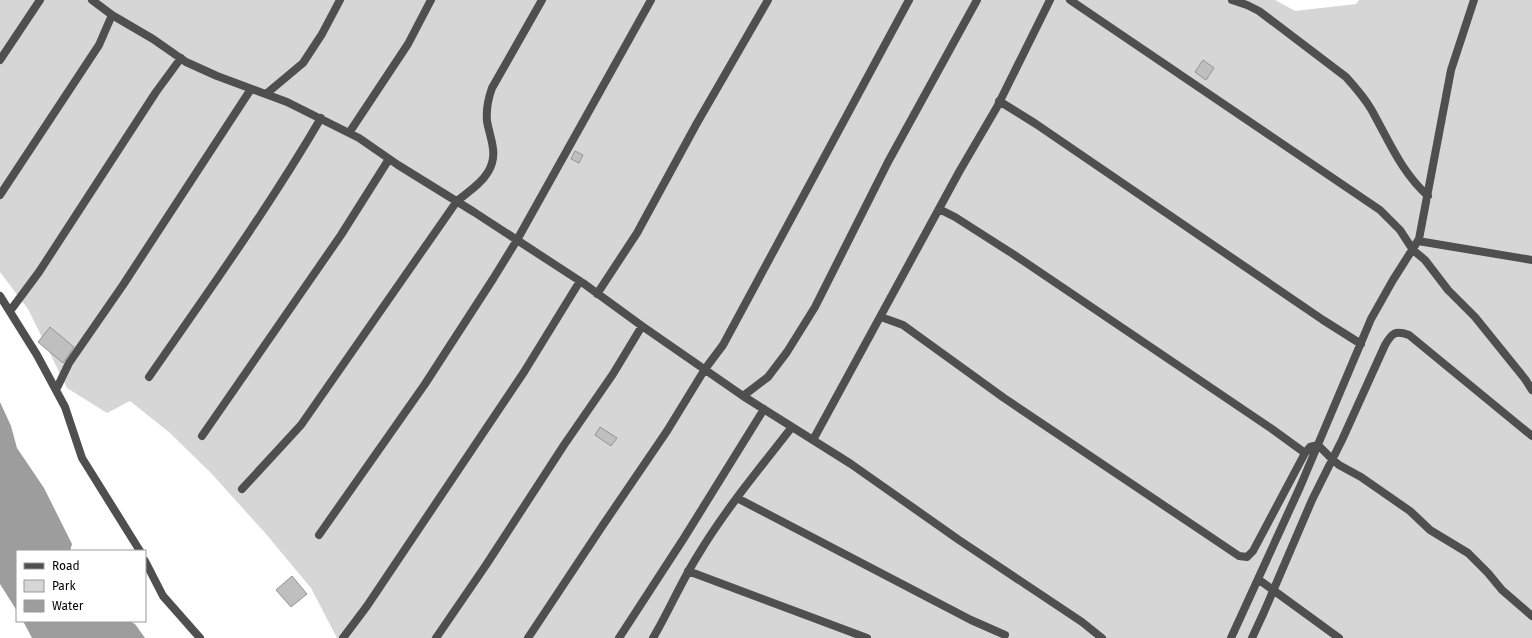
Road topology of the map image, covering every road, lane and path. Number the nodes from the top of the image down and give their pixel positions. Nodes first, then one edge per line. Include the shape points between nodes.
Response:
1 (40, 0) edge
2 (92, 0) edge
3 (340, 0) edge
4 (431, 0) edge
5 (542, 0) edge
6 (651, 0) edge
7 (768, 0) edge
8 (909, 0) edge
9 (977, 0) edge
10 (1050, 0) edge
11 (1070, 0) edge
12 (1232, 0) edge
13 (1474, 0) edge
14 (112, 15) junction
15 (181, 58) junction
16 (0, 60) edge
17 (251, 89) junction
18 (266, 94) junction
19 (999, 101) junction
20 (321, 118) junction
21 (349, 133) junction
22 (389, 159) junction
23 (0, 196) edge
24 (1428, 196) junction
25 (457, 201) junction
26 (939, 209) junction
27 (516, 240) junction
28 (1418, 241) junction
29 (1413, 250) junction
30 (1532, 260) edge
31 (580, 281) junction
32 (597, 294) junction
33 (0, 296) edge
34 (10, 311) junction
35 (881, 317) junction
36 (642, 326) junction
37 (1361, 344) junction
38 (705, 369) junction
39 (149, 377) dead end
40 (56, 390) junction
41 (1532, 390) edge
42 (743, 396) junction
43 (764, 409) junction
44 (792, 427) junction
45 (202, 436) dead end
46 (1532, 436) edge
47 (813, 440) junction
48 (1318, 445) junction
49 (1305, 453) junction
50 (1332, 460) junction
51 (242, 489) dead end
52 (737, 498) junction
53 (319, 535) dead end
54 (139, 550) edge
55 (146, 563) edge
56 (688, 571) junction
57 (1258, 579) junction
58 (1273, 590) junction
59 (1532, 616) edge
60 (1005, 635) dead end
61 (200, 638) edge
62 (344, 638) edge
63 (436, 638) edge
64 (528, 638) edge
65 (619, 638) edge
66 (653, 638) edge
67 (867, 638) edge
68 (1102, 638) edge
69 (1231, 638) edge
70 (1252, 638) edge
71 (1339, 638) edge

1 - 16 street
2 - 14 street
3 - 18 street via 303,62
4 - 21 street via 408,44
5 - 25 street via 492,88 487,103 487,121 494,146 489,171
6 - 27 street
7 - 32 street via 637,233
8 - 38 street via 737,320
9 - 42 street via 888,162 815,308 768,377
10 - 19 street
11 - 29 street via 1380,210 1400,230
12 - 24 street via 1259,11 1346,77 1370,108 1388,142 1417,186
13 - 24 street via 1451,70
14 - 15 street
14 - 23 street via 99,45
15 - 17 street
15 - 34 street via 156,92 43,266
17 - 18 street
17 - 40 street via 72,358
18 - 20 street
19 - 26 street
19 - 37 street
20 - 21 street
20 - 39 street via 304,148
21 - 22 street
22 - 25 street
22 - 45 street
24 - 28 street
25 - 27 street
25 - 51 street via 301,425
26 - 35 street
26 - 49 street via 1013,254
27 - 31 street
27 - 53 street via 425,384
28 - 29 street
28 - 30 street
29 - 37 street via 1390,286
29 - 41 street via 1475,317
31 - 32 street
31 - 62 street via 524,372
32 - 36 street
33 - 34 street
34 - 40 street
35 - 47 street
35 - 49 street via 903,326 1004,398 1239,556 1247,557 1253,551
36 - 38 street
36 - 63 street via 613,374
37 - 48 street
38 - 42 street
38 - 64 street via 667,431
40 - 54 street via 65,407 82,458
42 - 43 street
43 - 44 street
43 - 65 street
44 - 47 street
44 - 52 street
46 - 50 street via 1400,331 1389,337
47 - 68 street
48 - 49 street via 1310,447
48 - 50 street
48 - 57 street
50 - 58 street
50 - 59 street via 1405,507 1430,530 1468,553 1502,590
52 - 56 street
52 - 60 street via 971,620
55 - 61 street via 163,596
56 - 66 street
56 - 67 street
57 - 58 street
57 - 69 street
58 - 70 street
58 - 71 street

